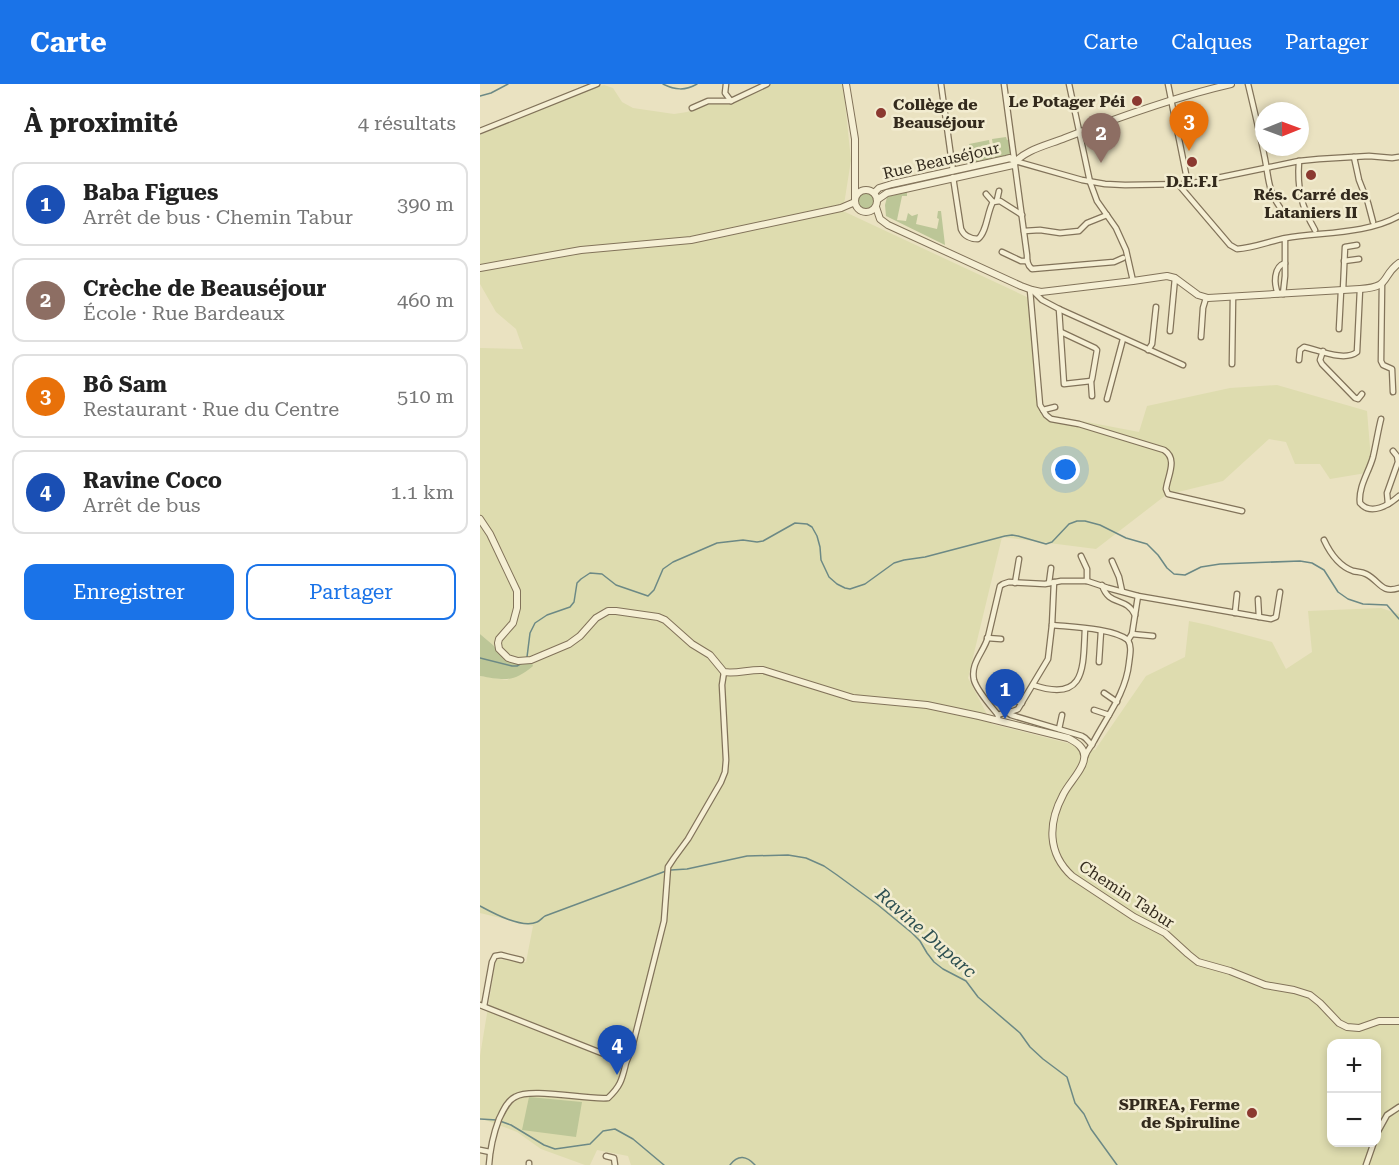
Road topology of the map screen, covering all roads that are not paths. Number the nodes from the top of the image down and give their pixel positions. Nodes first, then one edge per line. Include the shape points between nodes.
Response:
1 (597, 84) edge
2 (726, 84) edge
3 (767, 84) edge
4 (846, 84) edge
5 (941, 84) edge
6 (1004, 84) edge
7 (1069, 84) edge
8 (1168, 84) edge
9 (1231, 84) edge
10 (1248, 84) edge
11 (1171, 99) junction
12 (732, 102) junction
13 (692, 108) dead end
14 (480, 131) edge
15 (1079, 132) junction
16 (1354, 157) junction
17 (1399, 159) edge
18 (1015, 161) junction
19 (1299, 161) junction
20 (1266, 167) junction
21 (856, 169) junction
22 (953, 174) junction
23 (1090, 182) junction
24 (1178, 184) junction
25 (1188, 184) junction
26 (870, 191) junction
27 (999, 191) dead end
28 (986, 194) dead end
29 (855, 200) junction
30 (995, 201) junction
31 (877, 203) junction
32 (842, 208) junction
33 (1281, 209) dead end
34 (861, 211) junction
35 (1022, 215) junction
36 (1107, 215) junction
37 (1399, 216) edge
38 (1373, 222) dead end
39 (888, 225) junction
40 (1315, 230) dead end
41 (1024, 231) junction
42 (1285, 239) junction
43 (1357, 245) dead end
44 (1002, 252) dead end
45 (1123, 258) dead end
46 (1359, 259) dead end
47 (1027, 261) junction
48 (1344, 261) junction
49 (1285, 263) junction
50 (1399, 263) edge
51 (480, 268) edge
52 (1175, 278) junction
53 (1133, 281) junction
54 (1382, 284) junction
55 (1031, 290) junction
56 (1342, 290) junction
57 (1360, 290) junction
58 (1280, 294) junction
59 (1233, 297) junction
60 (1206, 298) junction
61 (1156, 307) dead end
62 (1059, 309) junction
63 (1339, 329) dead end
64 (1170, 331) dead end
65 (1061, 332) junction
66 (1201, 337) dead end
67 (1123, 339) junction
68 (1148, 350) junction
69 (1323, 351) junction
70 (1299, 360) dead end
71 (1232, 364) dead end
72 (1183, 365) dead end
73 (1091, 381) junction
74 (1393, 392) dead end
75 (1362, 394) dead end
76 (1092, 396) dead end
77 (1107, 399) dead end
78 (1055, 407) dead end
79 (1042, 410) junction
80 (1381, 418) dead end
81 (1393, 451) dead end
82 (1399, 496) edge
83 (1388, 504) junction
84 (1242, 511) dead end
85 (480, 519) edge
86 (1324, 540) dead end
87 (1081, 556) dead end
88 (1019, 559) dead end
89 (1112, 561) dead end
90 (1051, 568) dead end
91 (1087, 581) junction
92 (1015, 583) junction
93 (1052, 583) junction
94 (1102, 585) junction
95 (1399, 588) edge
96 (1122, 591) junction
97 (1280, 592) dead end
98 (1237, 594) dead end
99 (1138, 596) junction
100 (1258, 599) dead end
101 (1235, 613) junction
102 (1135, 615) junction
103 (1259, 617) junction
104 (1052, 626) junction
105 (1085, 628) junction
106 (1101, 631) junction
107 (1132, 634) junction
108 (1154, 636) dead end
109 (987, 638) junction
110 (1001, 639) dead end
111 (1128, 640) junction
112 (1099, 662) dead end
113 (724, 672) junction
114 (1033, 685) junction
115 (1104, 693) dead end
116 (1008, 698) dead end
117 (1117, 702) junction
118 (1022, 703) junction
119 (1094, 710) dead end
120 (1008, 713) junction
121 (1062, 715) dead end
122 (1109, 715) junction
123 (998, 718) junction
124 (1059, 729) junction
125 (1090, 744) junction
126 (1082, 748) junction
127 (1084, 759) junction
128 (521, 960) dead end
129 (482, 1005) edge
130 (1399, 1021) edge
131 (627, 1058) junction
132 (1399, 1107) edge
133 (1381, 1126) edge
134 (1373, 1147) edge
135 (480, 1150) edge
136 (490, 1152) junction
137 (606, 1156) dead end
138 (489, 1165) edge
139 (615, 1165) edge
140 (1366, 1165) edge

1 - 14 street
2 - 12 street via 725,93
3 - 12 street
4 - 21 street
5 - 22 street
6 - 18 street
7 - 15 street
8 - 11 street
9 - 11 street, Rue Beauséjour
10 - 20 street
11 - 15 street, Rue Beauséjour
11 - 25 street
12 - 13 street via 708,101
15 - 18 street, Rue Beauséjour
15 - 23 street
16 - 17 street
16 - 19 street
16 - 38 street
18 - 22 street, Rue Beauséjour via 1013,165
18 - 23 street
18 - 35 street
19 - 20 street
19 - 40 street via 1300,196
20 - 25 street
20 - 33 street via 1272,195
21 - 26 street via 858,180
21 - 29 street
22 - 26 street, Rue Beauséjour
22 - 30 street via 961,229 969,237 982,236 989,208
22 - 31 street, Rue Beauséjour via 887,193
23 - 24 street
23 - 36 street
24 - 25 street
24 - 42 street via 1233,248
26 - 29 street via 858,193
26 - 31 street
27 - 30 street
28 - 30 street
29 - 32 street
29 - 34 street
30 - 35 street via 1004,202
31 - 34 street via 871,212
31 - 39 street via 880,219
32 - 34 street
32 - 51 street via 691,240 581,250
34 - 39 street
35 - 41 street
36 - 41 street via 1077,231
36 - 53 street via 1128,255
37 - 42 street via 1382,224
39 - 55 street
41 - 47 street
42 - 49 street
43 - 48 street via 1345,246
44 - 47 street
45 - 47 street via 1032,269
46 - 48 street
48 - 56 street
49 - 58 street
49 - 58 street via 1277,268 1275,284
50 - 54 street
52 - 53 street
52 - 60 street
52 - 64 street
53 - 55 street
54 - 57 street
54 - 74 street via 1381,361 1392,369
55 - 62 street
55 - 79 street
56 - 57 street
56 - 58 street
56 - 63 street
57 - 69 street via 1357,352 1345,356
58 - 59 street
59 - 60 street
59 - 71 street
60 - 66 street
61 - 68 street
62 - 65 street
62 - 67 street
65 - 73 street via 1097,350
65 - 73 street via 1064,384
67 - 68 street
67 - 77 street
68 - 72 street
69 - 70 street via 1301,348
69 - 75 street via 1322,364 1355,398
73 - 76 street
78 - 79 street
79 - 84 street via 1051,419 1167,451 1172,459 1168,494
80 - 83 street via 1359,500 1370,510
81 - 83 street via 1398,462 1387,493
82 - 83 street
85 - 113 street via 516,591 516,616 499,639 504,656 531,660 569,644 596,618 616,611 665,620 711,655
86 - 95 street via 1330,553 1350,570 1368,575 1385,589
87 - 91 street via 1088,568
88 - 92 street
89 - 96 street
90 - 93 street
91 - 93 street
91 - 94 street
92 - 93 street
92 - 109 street via 1000,586
93 - 104 street
94 - 96 street
94 - 102 street via 1110,599 1127,604
96 - 99 street
97 - 103 street via 1276,617
98 - 101 street
99 - 101 street
99 - 102 street
100 - 103 street
101 - 103 street
102 - 107 street
104 - 105 street
104 - 114 street via 1048,659
105 - 106 street
105 - 114 street via 1083,667 1077,681 1057,691
106 - 111 street
106 - 112 street
107 - 108 street
107 - 111 street
109 - 110 street
109 - 123 street via 977,658 974,680
111 - 117 street via 1129,668
113 - 123 street via 764,670 853,698 927,705
113 - 131 street via 725,772 668,867 664,921
114 - 118 street
115 - 117 street
116 - 118 street
117 - 122 street
118 - 120 street
119 - 122 street
120 - 123 street
120 - 124 street
121 - 124 street
122 - 125 street
123 - 126 street via 1068,738
124 - 125 street via 1082,736
125 - 126 street
125 - 127 street
126 - 127 street
127 - 130 street, Chemin Tabur via 1063,795 1053,823 1055,852 1072,876 1165,933 1198,962 1265,985 1310,995 1347,1027 1359,1028 1379,1020
128 - 129 street via 495,956
129 - 131 street via 609,1056
131 - 136 street via 622,1080 608,1098 516,1095 500,1118
132 - 133 street
134 - 140 street
135 - 136 street
136 - 138 street
137 - 139 street via 614,1158

